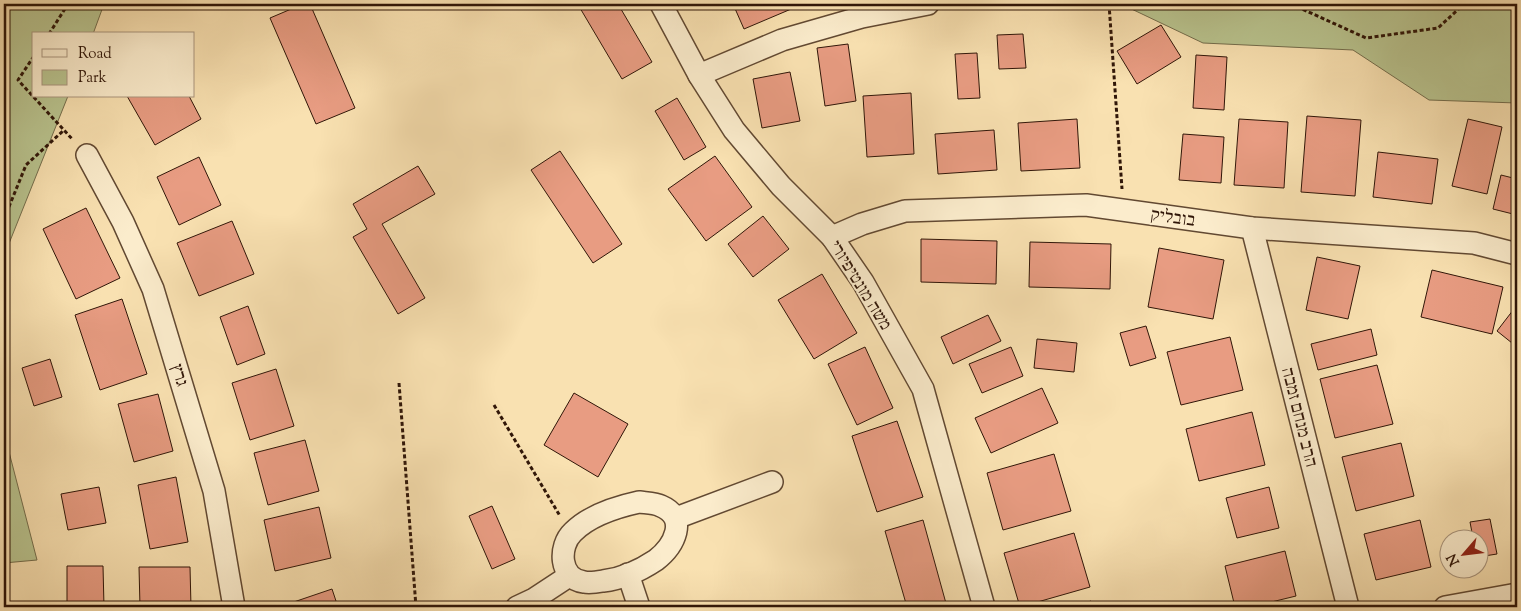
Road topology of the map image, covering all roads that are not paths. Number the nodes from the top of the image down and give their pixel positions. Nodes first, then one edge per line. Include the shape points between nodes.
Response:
1 (661, 4) edge
2 (928, 4) edge
3 (699, 75) junction
4 (87, 155) road end
5 (1252, 228) junction
6 (832, 237) junction
7 (1517, 254) edge
8 (772, 482) dead end
9 (676, 518) junction
10 (628, 574) junction
11 (569, 576) junction
12 (1517, 594) edge
13 (234, 607) edge
14 (517, 607) edge
15 (639, 607) edge
16 (984, 607) edge
17 (1348, 607) edge
18 (1444, 607) edge

1 - 3 street, משה מונטיפיורי
2 - 3 street via 862,17 782,40
3 - 6 street, משה מונטיפיורי via 734,130 781,186
4 - 13 street, גרץ via 154,289 214,491
5 - 6 street, בובליק via 1086,205 905,211
5 - 7 street, בובליק via 1474,243
5 - 17 street, הרב מנחם זמבה
6 - 16 street, משה מונטיפיורי via 863,282 923,389
8 - 9 street
9 - 10 street via 678,529 670,546 656,560
9 - 11 street via 660,505 639,502 590,520 572,532 564,549 563,564
10 - 11 street via 604,581 583,582
10 - 15 street
11 - 14 street
12 - 18 street

